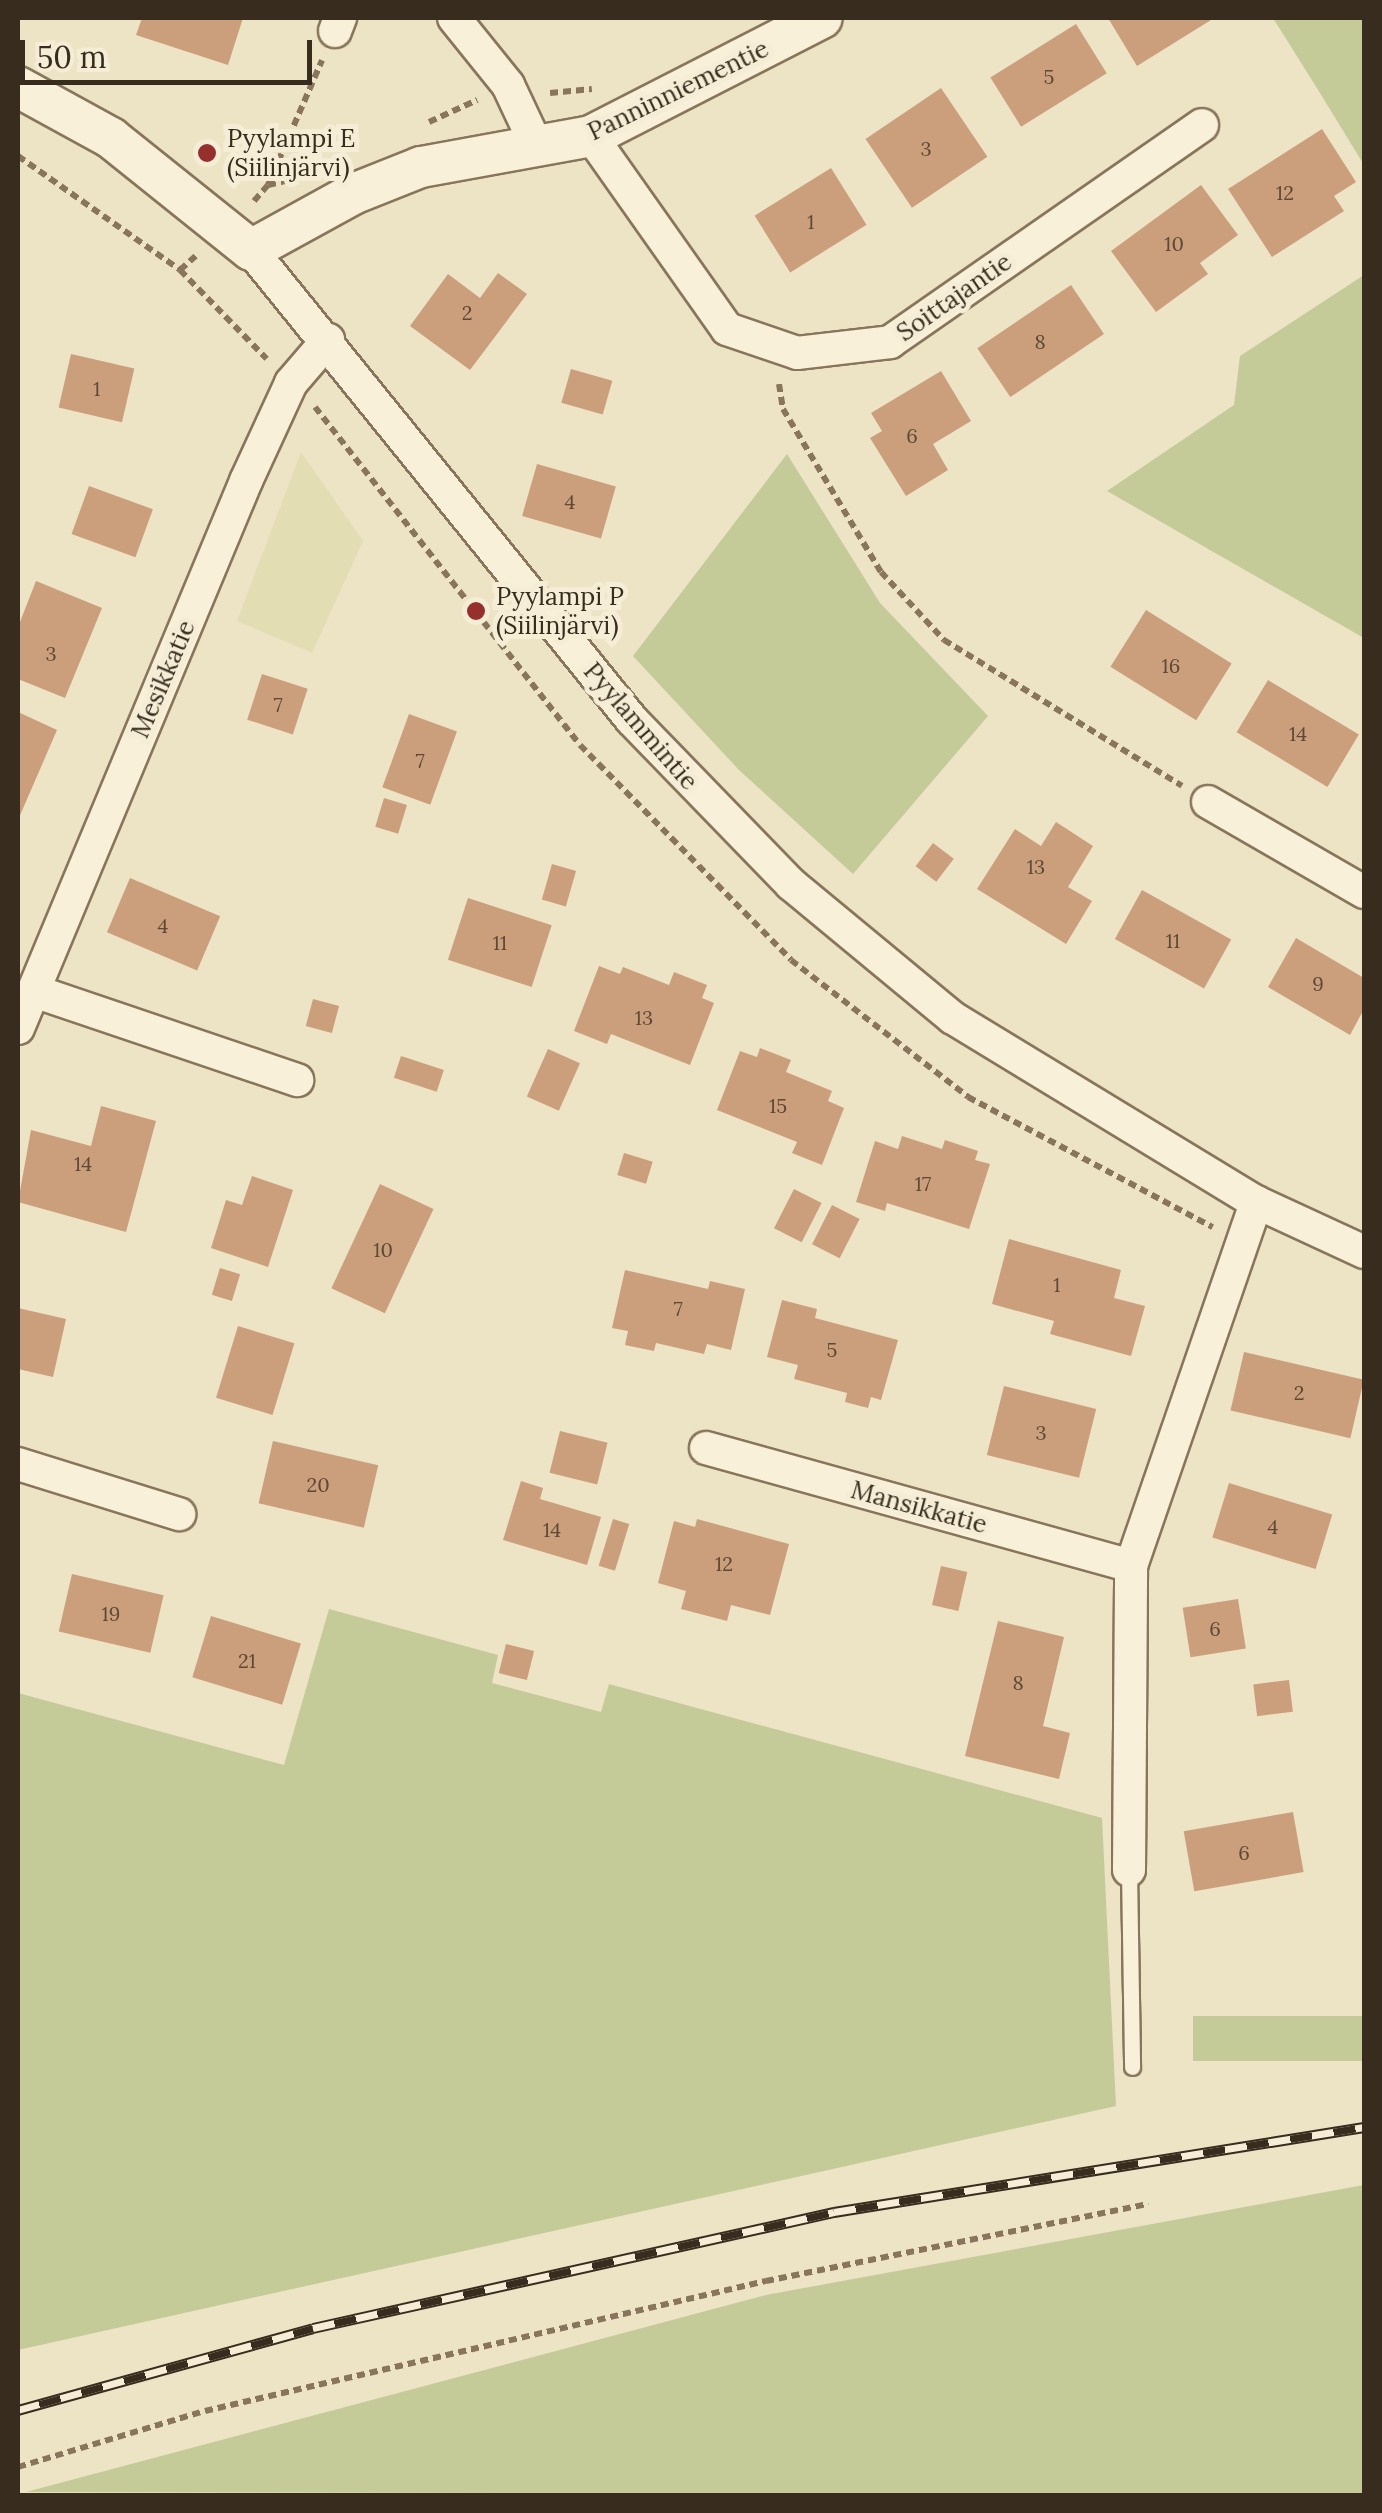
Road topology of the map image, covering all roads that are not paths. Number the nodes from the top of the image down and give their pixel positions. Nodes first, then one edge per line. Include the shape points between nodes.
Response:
1 (454, 18) edge
2 (822, 18) edge
3 (18, 87) edge
4 (1202, 125) dead end
5 (592, 136) junction
6 (537, 146) junction
7 (252, 250) junction
8 (328, 340) junction
9 (1208, 802) road end
10 (1364, 892) edge
11 (34, 991) junction
12 (18, 1028) edge
13 (297, 1080) dead end
14 (1256, 1202) junction
15 (1364, 1252) edge
16 (706, 1448) dead end
17 (18, 1464) edge
18 (178, 1514) dead end
19 (1132, 1566) junction
20 (1129, 1870) joint
21 (1132, 2067) dead end

1 - 6 street via 508,86
2 - 5 street, Panninniementie
3 - 7 street, Pyylammintie via 110,138
4 - 5 street, Soittajantie via 890,342 797,353 727,329
5 - 6 street, Panninniementie
6 - 7 street, Panninniementie via 421,168 353,194
7 - 8 street, Pyylammintie
8 - 11 street, Mesikkatie via 292,384 246,481
8 - 14 street, Pyylammintie via 631,719 791,884 953,1018
9 - 10 street
11 - 12 street, Mesikkatie
11 - 13 street
14 - 15 street, Pyylammintie
14 - 19 street
16 - 19 street, Mansikkatie
17 - 18 street
19 - 20 street
20 - 21 lane

